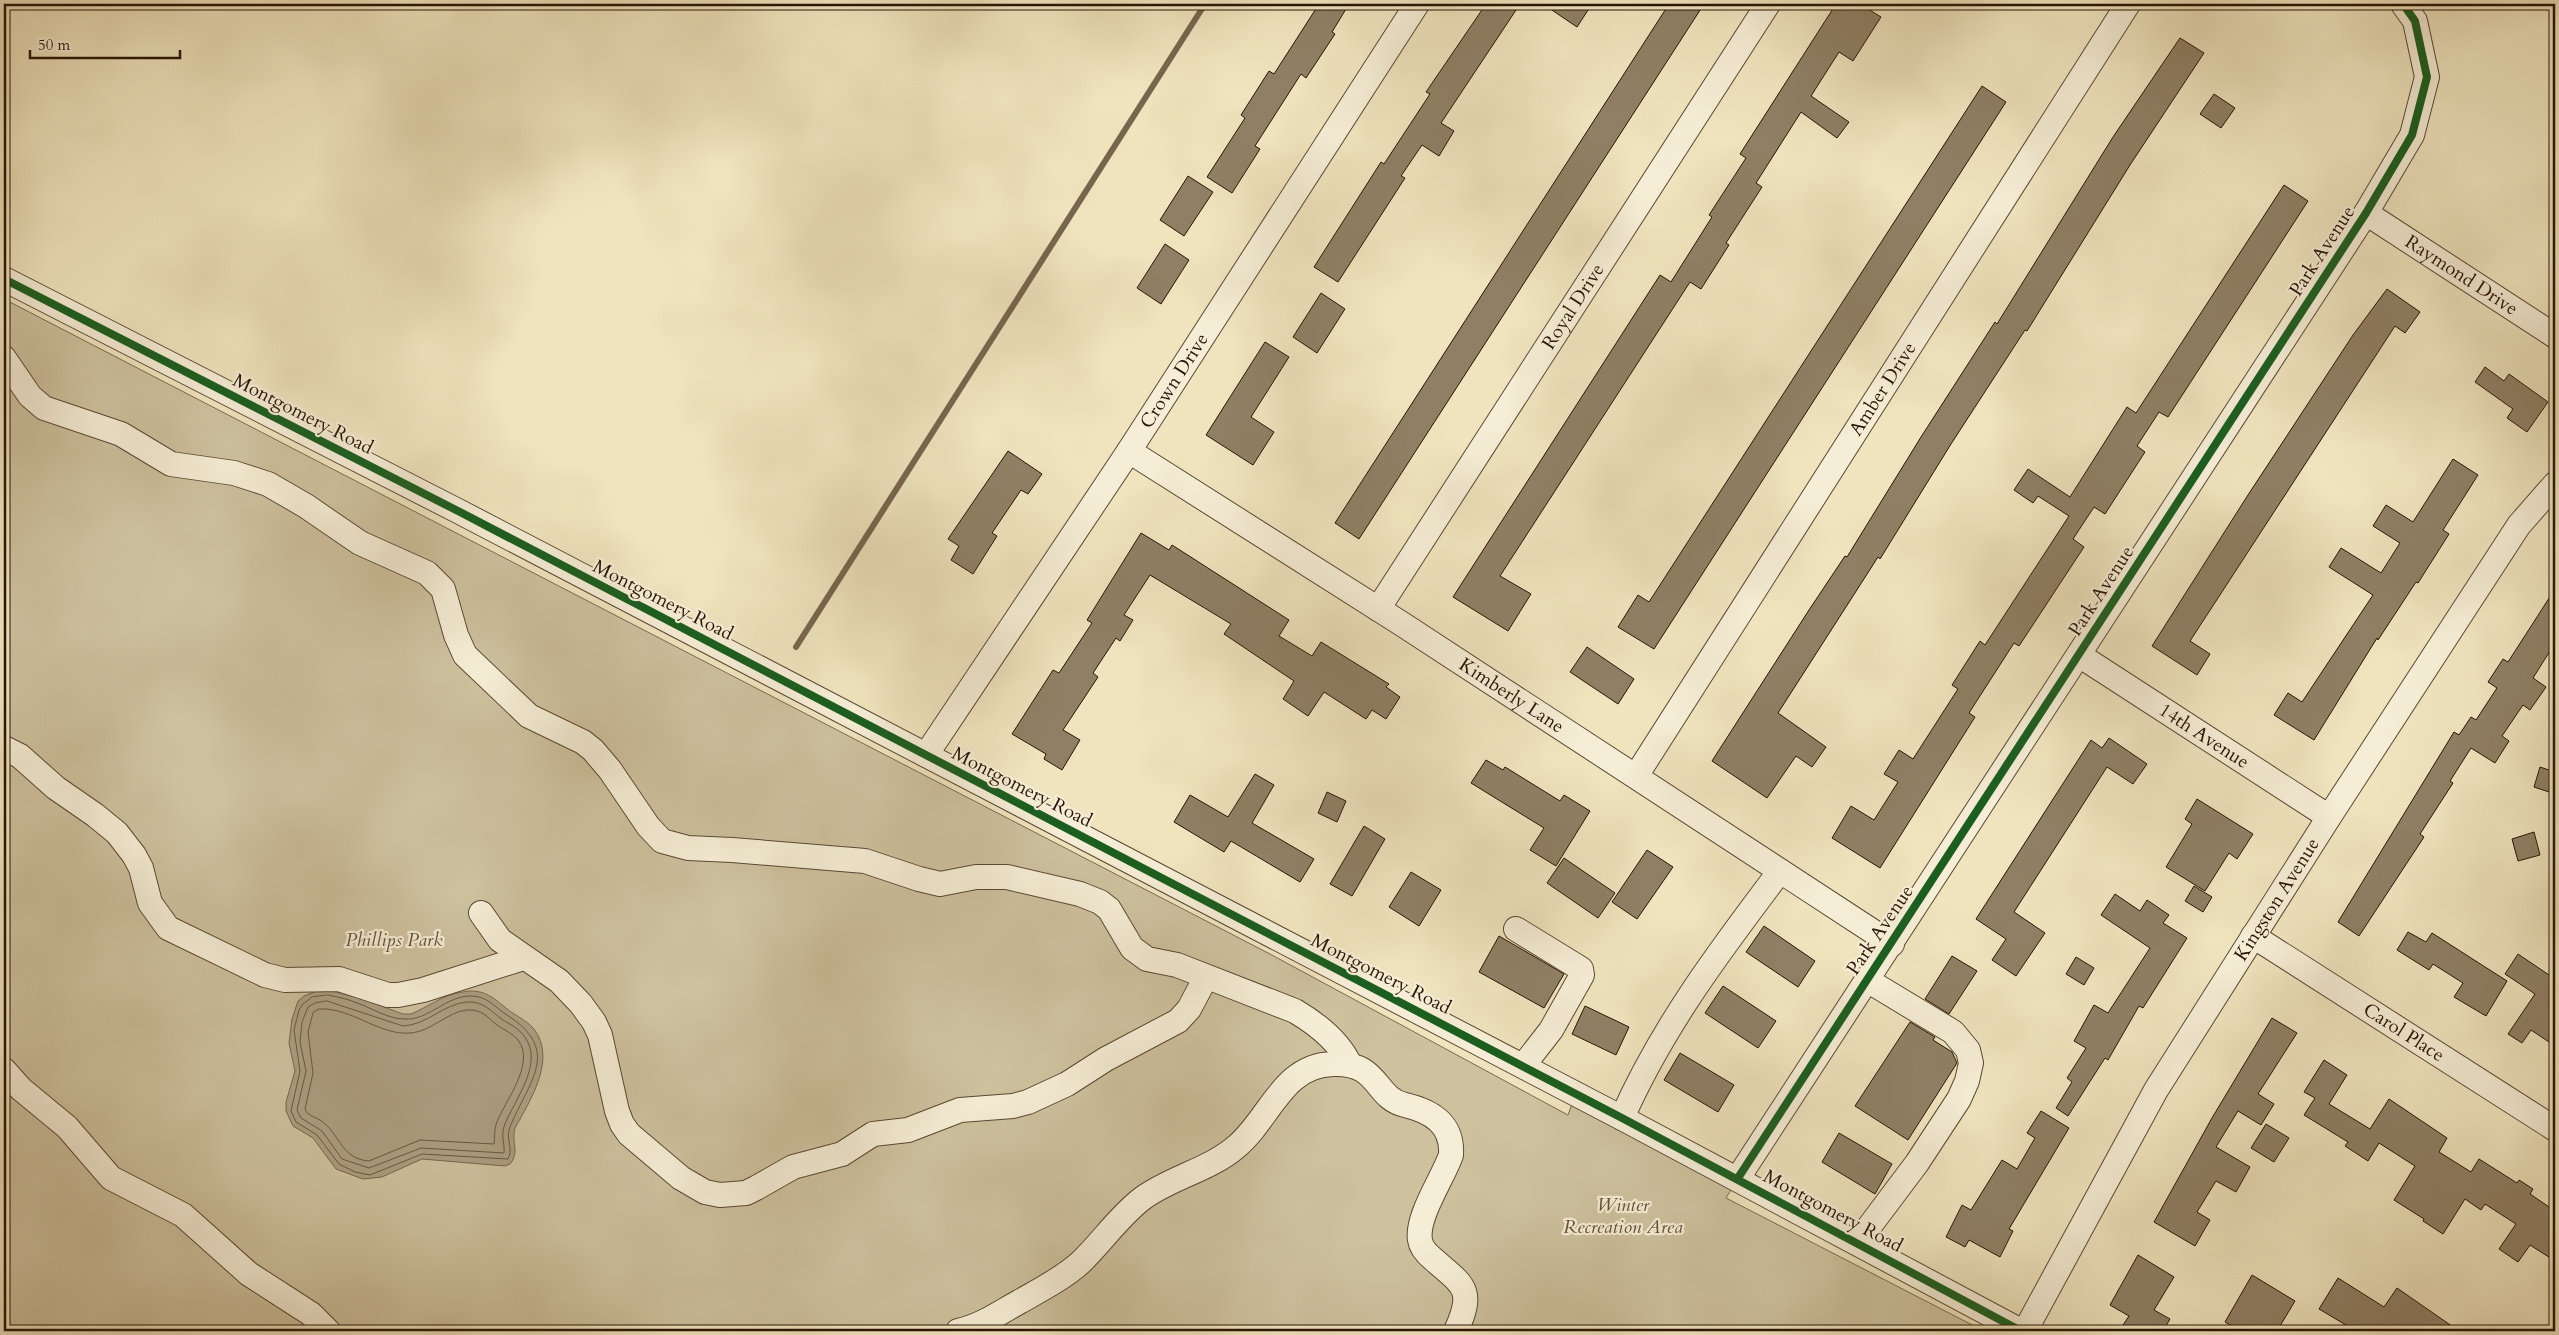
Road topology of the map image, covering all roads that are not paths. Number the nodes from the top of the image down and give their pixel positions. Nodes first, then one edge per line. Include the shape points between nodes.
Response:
1 (1417, 4) edge
2 (1768, 4) edge
3 (2128, 4) edge
4 (2403, 4) edge
5 (2366, 213) junction
6 (4, 279) edge
7 (2555, 336) edge
8 (4, 358) edge
9 (1129, 451) junction
10 (2555, 484) edge
11 (1378, 609) junction
12 (2079, 655) junction
13 (4, 748) edge
14 (926, 755) junction
15 (1636, 776) junction
16 (2329, 816) junction
17 (1780, 871) junction
18 (481, 913) dead end
19 (1516, 929) dead end
20 (2252, 936) junction
21 (1892, 944) junction
22 (523, 958) junction
23 (1206, 977) junction
24 (1867, 980) junction
25 (1350, 1065) junction
26 (1523, 1066) junction
27 (4, 1070) edge
28 (1622, 1118) junction
29 (2555, 1130) edge
30 (1738, 1178) junction
31 (1857, 1243) junction
32 (328, 1331) edge
33 (958, 1331) edge
34 (1456, 1331) edge
35 (2021, 1331) edge
36 (2025, 1331) edge

1 - 9 street, Crown Drive
2 - 11 street, Royal Drive
3 - 15 street, Amber Drive
4 - 5 street, Park Avenue via 2415,20 2427,78 2412,135
5 - 7 street, Raymond Drive
5 - 12 street, Park Avenue
6 - 14 street, Montgomery Road
8 - 23 street via 30,396 44,408 121,434 171,464 234,473 268,484 360,542 427,573 448,599 456,635 465,655 530,716 593,750 662,841 688,848 859,860 940,884 976,877 1007,877 1080,894 1108,909 1139,954
9 - 11 street, Kimberly Lane
9 - 14 street, Crown Drive
10 - 16 street, Kingston Avenue via 2519,525
11 - 15 street, Kimberly Lane
12 - 16 street, 14th Avenue
12 - 21 street, Park Avenue
13 - 22 street via 20,756 56,788 117,833 134,855 146,882 150,903 168,928 265,975 285,980 338,979 398,995
14 - 26 street, Montgomery Road
15 - 17 street, Kimberly Lane
16 - 20 street, Kingston Avenue
17 - 21 street, Kimberly Lane
17 - 28 street via 1725,944 1658,1044
18 - 22 street via 500,940
19 - 26 street via 1581,969 1582,975 1551,1030
20 - 29 street, Carol Place
20 - 36 street, Kingston Avenue via 2156,1090
21 - 24 street, Park Avenue
22 - 23 street via 572,992 594,1022 600,1035 617,1111 629,1134 696,1188 730,1195 756,1188 793,1167 842,1154 873,1134 908,1130 960,1110 1013,1106 1043,1096 1178,1021 1189,1009
23 - 25 street via 1274,1002 1311,1021 1345,1054
24 - 30 street, Park Avenue
24 - 31 street via 1953,1032 1968,1050 1971,1063 1968,1081 1959,1099 1917,1163
25 - 33 street via 1323,1064 1298,1074 1235,1148 1145,1197 1082,1261 1055,1282 988,1320
25 - 34 street via 1369,1074 1391,1099 1430,1114 1447,1130 1451,1154 1421,1224 1420,1241 1430,1257 1461,1285 1465,1293 1466,1307
26 - 28 street, Montgomery Road
27 - 32 street via 67,1127 111,1178 182,1216 249,1274 311,1314
28 - 30 street, Montgomery Road
30 - 31 street, Montgomery Road
31 - 35 street, Montgomery Road

